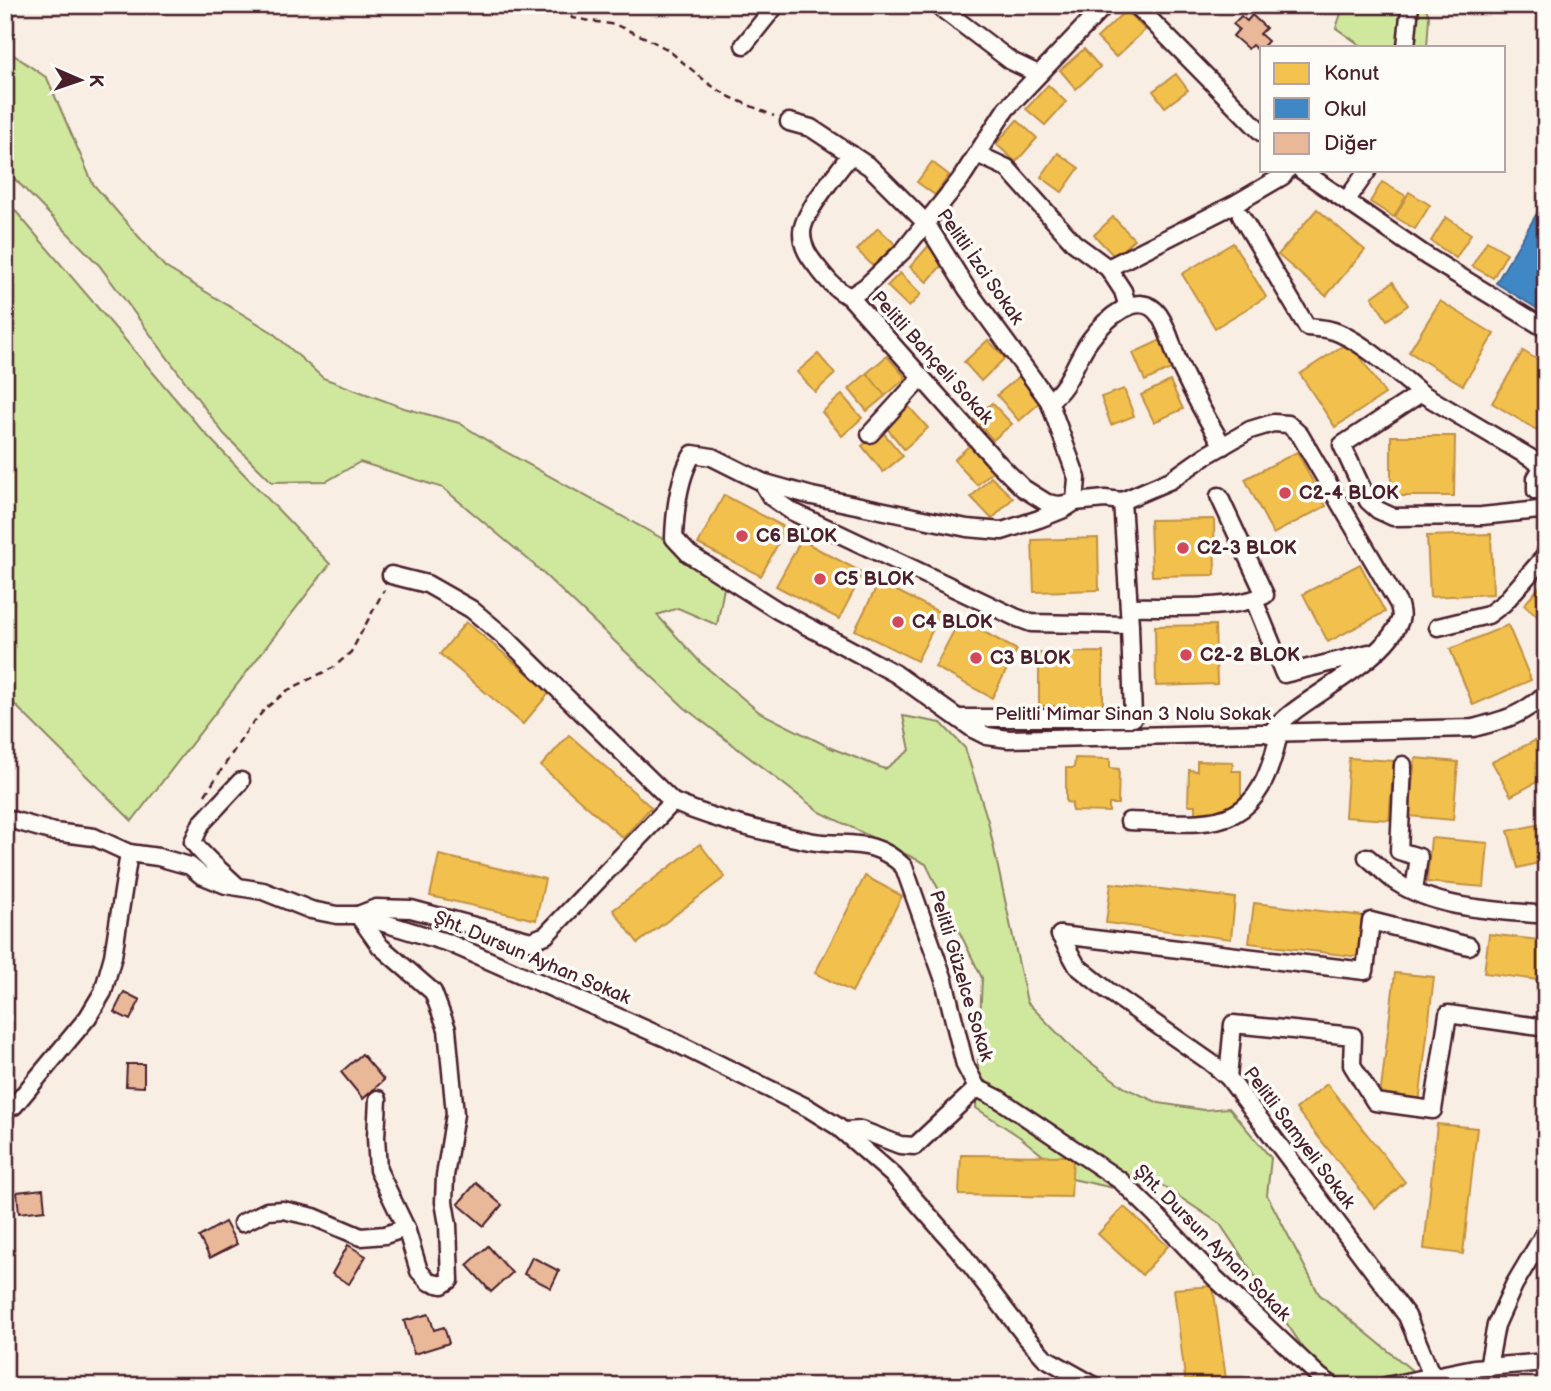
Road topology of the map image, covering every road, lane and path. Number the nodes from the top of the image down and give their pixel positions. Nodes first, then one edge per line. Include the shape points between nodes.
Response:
1 (568, 5) edge
2 (776, 5) edge
3 (937, 5) edge
4 (1105, 5) edge
5 (1136, 5) edge
6 (1410, 5) edge
7 (744, 45) dead end
8 (1406, 46) edge
9 (1038, 74) junction
10 (789, 122) joint
11 (1260, 131) edge
12 (851, 154) junction
13 (977, 154) junction
14 (1286, 172) edge
15 (1304, 172) edge
16 (1367, 172) edge
17 (1346, 201) junction
18 (1241, 216) dead end
19 (926, 223) junction
20 (1108, 268) junction
21 (850, 297) junction
22 (1128, 307) junction
23 (1546, 329) edge
24 (921, 378) junction
25 (1421, 393) junction
26 (1049, 401) junction
27 (870, 434) dead end
28 (1223, 446) junction
29 (1545, 464) edge
30 (762, 482) junction
31 (1541, 491) edge
32 (1219, 496) dead end
33 (1122, 501) junction
34 (1075, 502) junction
35 (1543, 514) edge
36 (1546, 555) edge
37 (391, 575) joint
38 (1254, 600) junction
39 (1129, 607) junction
40 (1130, 625) junction
41 (1438, 627) dead end
42 (1375, 652) junction
43 (1546, 693) edge
44 (958, 718) junction
45 (1274, 734) junction
46 (1403, 765) dead end
47 (241, 781) dead end
48 (201, 801) dead end
49 (673, 802) junction
50 (5, 818) edge
51 (1129, 821) dead end
52 (129, 853) junction
53 (1367, 857) dead end
54 (237, 887) junction
55 (1414, 890) junction
56 (358, 915) junction
57 (1546, 915) edge
58 (1469, 946) dead end
59 (1546, 1028) edge
60 (1228, 1077) junction
61 (977, 1088) junction
62 (378, 1099) dead end
63 (5, 1102) edge
64 (844, 1131) junction
65 (242, 1223) dead end
66 (406, 1228) junction
67 (1546, 1231) edge
68 (1546, 1362) edge
69 (1488, 1367) junction
70 (1432, 1376) junction
71 (1095, 1386) edge
72 (1333, 1386) edge
73 (1386, 1386) edge

1 - 10 path via 572,18 616,25 644,37 730,97
2 - 7 street
3 - 9 street via 1012,61
4 - 9 street, Pelitli Bahçeli Sokak
5 - 11 street
6 - 8 street
9 - 13 street, Pelitli Bahçeli Sokak via 1006,109
10 - 12 street, Pelitli İzci Sokak via 811,128
12 - 19 street, Pelitli İzci Sokak
12 - 21 street via 801,231 804,248 813,261 833,287
13 - 19 street, Pelitli Bahçeli Sokak
13 - 20 street via 1007,168 1074,243
14 - 20 street via 1235,204
15 - 17 street
16 - 17 street
17 - 23 street
18 - 25 street via 1307,327 1348,338
19 - 21 street, Pelitli Bahçeli Sokak via 881,272
19 - 26 street, Pelitli İzci Sokak via 967,289
20 - 22 street
21 - 24 street, Pelitli Bahçeli Sokak
22 - 26 street via 1089,341 1060,393
22 - 28 street via 1144,304 1159,314 1180,367
24 - 27 street
24 - 34 street, Pelitli Bahçeli Sokak via 1023,488 1047,503
25 - 29 street
25 - 35 street via 1342,445 1368,500 1378,510 1393,517
26 - 34 street via 1073,462
28 - 33 street via 1171,480
28 - 42 street via 1273,423 1287,424 1300,435 1399,605 1398,625
29 - 31 street via 1536,478
30 - 34 street, Pelitli Mimar Sinan 3 Nolu Sokak via 967,528 1002,531
30 - 40 street via 771,496 791,511 1014,617 1031,623
30 - 44 street, Pelitli Mimar Sinan 3 Nolu Sokak via 712,457 693,454 685,466 674,538 688,554 777,610 896,674
31 - 35 street
32 - 38 street via 1265,595
33 - 34 street, Pelitli Mimar Sinan 3 Nolu Sokak
33 - 39 street
36 - 41 street via 1488,615
37 - 48 path via 351,652 265,709
37 - 49 street, Pelitli Güzelce Sokak via 427,584 471,609
38 - 39 street
38 - 42 street via 1284,674
39 - 40 street
40 - 44 street via 1133,718
42 - 45 street via 1336,685 1293,712
43 - 45 street, Pelitli Mimar Sinan 3 Nolu Sokak via 1521,714 1473,728
44 - 45 street, Pelitli Mimar Sinan 3 Nolu Sokak via 987,736 1009,739
45 - 51 street via 1273,761 1261,790 1245,807 1226,818 1202,823
46 - 55 street via 1399,851 1419,857
47 - 54 street via 201,824 193,842
49 - 56 street via 546,935 531,941 411,909 376,908
49 - 61 street, Pelitli Güzelce Sokak via 710,817 811,841 865,845 892,855 905,867 944,980 965,1065
50 - 52 street, Şht. Dursun Ayhan Sokak via 94,837
52 - 54 street, Şht. Dursun Ayhan Sokak via 190,866 201,876
52 - 63 street via 118,931 103,992 88,1017 14,1106
53 - 55 street via 1396,882
54 - 56 street, Şht. Dursun Ayhan Sokak via 263,891 311,909
55 - 57 street via 1478,908
56 - 64 street, Şht. Dursun Ayhan Sokak via 449,943 656,1034 808,1108
56 - 66 street via 380,946 433,992 447,1029 455,1114 444,1202 450,1280 442,1285 429,1282 419,1271
58 - 60 street, Pelitli Samyeli Sokak via 1371,921 1365,971 1060,936 1077,966
59 - 60 street via 1448,1014 1433,1110 1375,1102 1352,1065 1353,1037 1233,1024
60 - 70 street, Pelitli Samyeli Sokak via 1406,1317
61 - 64 street, Şht. Dursun Ayhan Sokak via 915,1146 861,1130
61 - 72 street, Şht. Dursun Ayhan Sokak via 1121,1181 1215,1278
62 - 66 street via 378,1170
64 - 71 street, Şht. Dursun Ayhan Sokak via 894,1176 1045,1357
65 - 66 street via 267,1211 283,1210 314,1217 361,1237
67 - 69 street via 1496,1325
68 - 69 street
69 - 70 street
70 - 73 street

